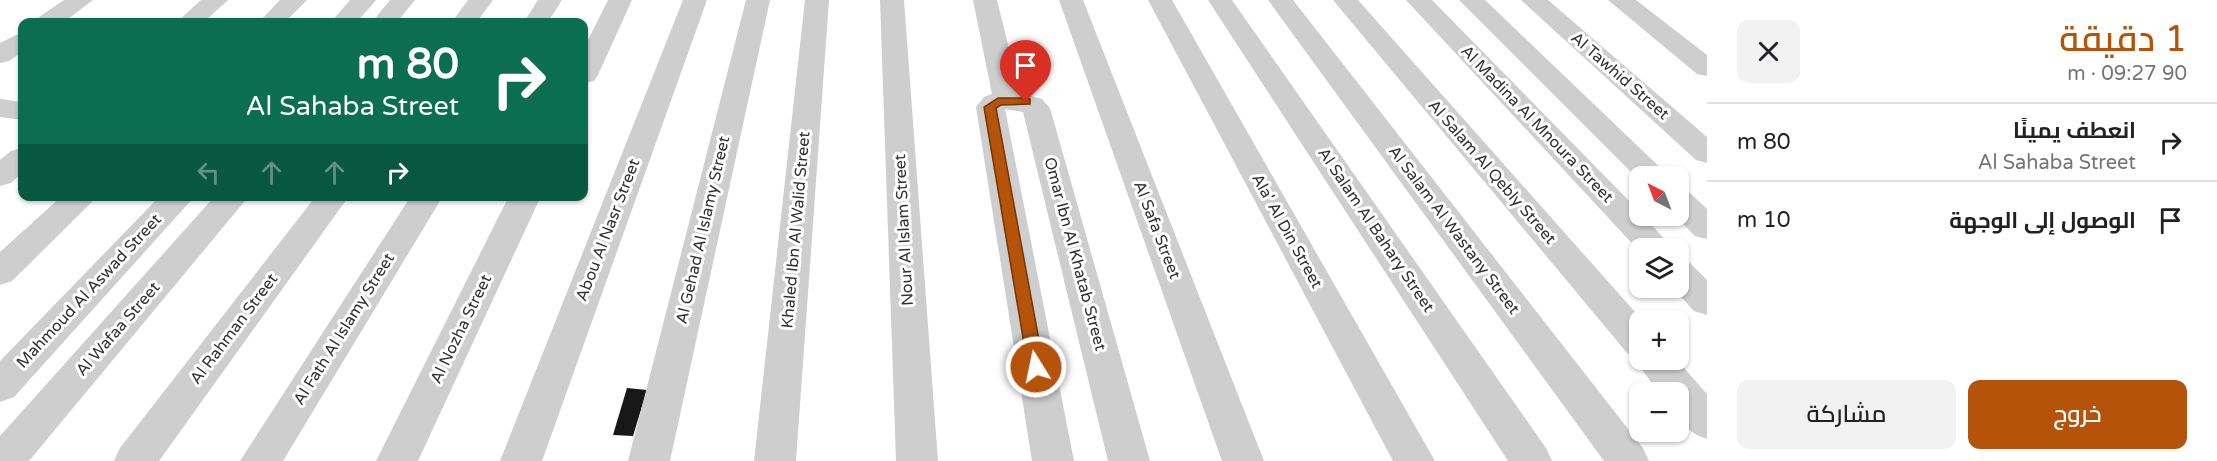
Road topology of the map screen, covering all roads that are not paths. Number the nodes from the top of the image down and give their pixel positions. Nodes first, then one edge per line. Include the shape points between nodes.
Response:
1 (81, 0) edge
2 (216, 0) edge
3 (295, 0) edge
4 (364, 0) edge
5 (403, 0) edge
6 (481, 0) edge
7 (550, 0) edge
8 (620, 0) edge
9 (695, 0) edge
10 (758, 0) edge
11 (817, 0) edge
12 (892, 0) edge
13 (985, 0) edge
14 (1071, 0) edge
15 (1160, 0) edge
16 (1220, 0) edge
17 (1280, 0) edge
18 (1345, 0) edge
19 (1418, 0) edge
20 (1471, 0) edge
21 (1533, 0) edge
22 (1620, 0) edge
23 (54, 18) edge
24 (198, 18) edge
25 (275, 18) edge
26 (347, 18) edge
27 (387, 18) edge
28 (467, 18) edge
29 (539, 18) edge
30 (18, 43) edge
31 (0, 55) edge
32 (588, 67) edge
33 (1707, 68) edge
34 (1008, 101) junction
35 (0, 108) edge
36 (18, 110) edge
37 (1707, 153) edge
38 (18, 161) edge
39 (1643, 166) edge
40 (0, 176) edge
41 (77, 201) edge
42 (174, 201) edge
43 (229, 201) edge
44 (329, 201) edge
45 (424, 201) edge
46 (523, 201) edge
47 (1689, 211) edge
48 (1707, 228) edge
49 (1645, 238) edge
50 (0, 272) edge
51 (1689, 283) edge
52 (1707, 302) edge
53 (1629, 330) edge
54 (1663, 370) edge
55 (0, 386) edge
56 (1707, 422) edge
57 (4, 461) edge
58 (135, 461) edge
59 (261, 461) edge
60 (397, 461) edge
61 (521, 461) edge
62 (649, 461) edge
63 (775, 461) edge
64 (917, 461) edge
65 (1053, 461) edge
66 (1129, 461) edge
67 (1243, 461) edge
68 (1414, 461) edge
69 (1531, 461) edge
70 (1628, 461) edge

1 - 23 street
2 - 24 street
3 - 25 street
4 - 26 street
5 - 27 street
6 - 28 street
7 - 29 street
8 - 32 street
9 - 61 street, Abou Al Nasr Street
10 - 62 street, Al Gehad Al Islamy Street
11 - 63 street, Khaled Ibn Al Walid Street
12 - 64 street, Nour Al Islam Street
13 - 34 street
14 - 67 street, Al Safa Street
15 - 68 street, Ala' Al Din Street
16 - 69 street, Al Salam Al Bahary Street
17 - 70 street, Al Salam Al Wastany Street
18 - 53 street, Al Salam Al Qebly Street
19 - 49 street, Al Madina Al Mnoura Street
20 - 39 street
21 - 37 street, Al Tawhid Street
22 - 33 street
30 - 31 street
34 - 65 street via 994,102 990,107
34 - 66 street, Omar Ibn Al Khatab Street via 1026,102 1036,108
35 - 36 street
38 - 40 street
41 - 50 street
42 - 55 street, Mahmoud Al Aswad Street
43 - 57 street, Al Wafaa Street
44 - 58 street, Al Rahman Street
45 - 59 street, Al Fath Al Islamy Street
46 - 60 street, Al Nozha Street
47 - 48 street
51 - 52 street
54 - 56 street

